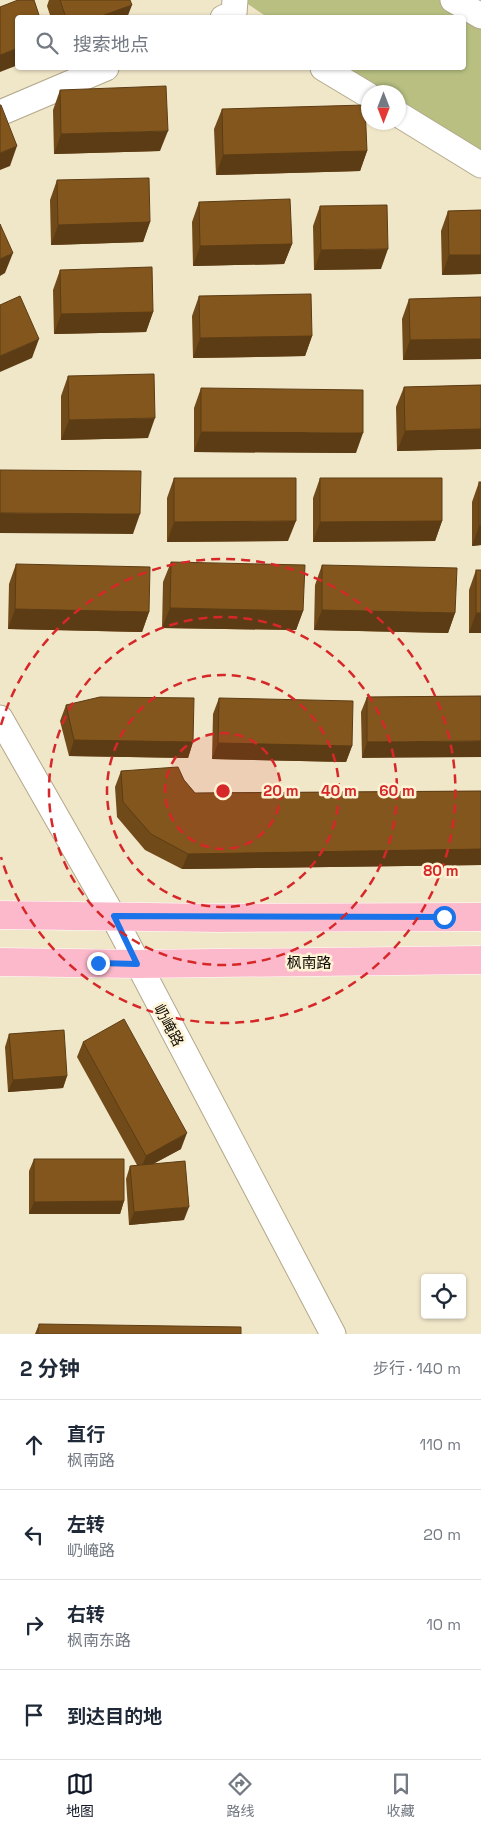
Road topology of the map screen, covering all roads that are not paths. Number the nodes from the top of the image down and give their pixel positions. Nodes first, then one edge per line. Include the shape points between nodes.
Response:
1 (454, 0) edge
2 (481, 16) edge
3 (101, 70) edge
4 (326, 70) edge
5 (361, 91) edge
6 (0, 113) edge
7 (406, 119) edge
8 (481, 164) edge
9 (0, 718) edge
10 (0, 915) edge
11 (114, 916) junction
12 (481, 917) edge
13 (481, 960) edge
14 (0, 962) edge
15 (137, 964) junction
16 (333, 1334) edge

1 - 2 street
3 - 6 street
4 - 5 street
7 - 8 street
9 - 11 street, 屷崦路
10 - 11 main road
11 - 12 main road
11 - 15 street, 屷崦路
13 - 15 main road, 枫南路
14 - 15 main road, 枫南路
15 - 16 street, 屷崦路

